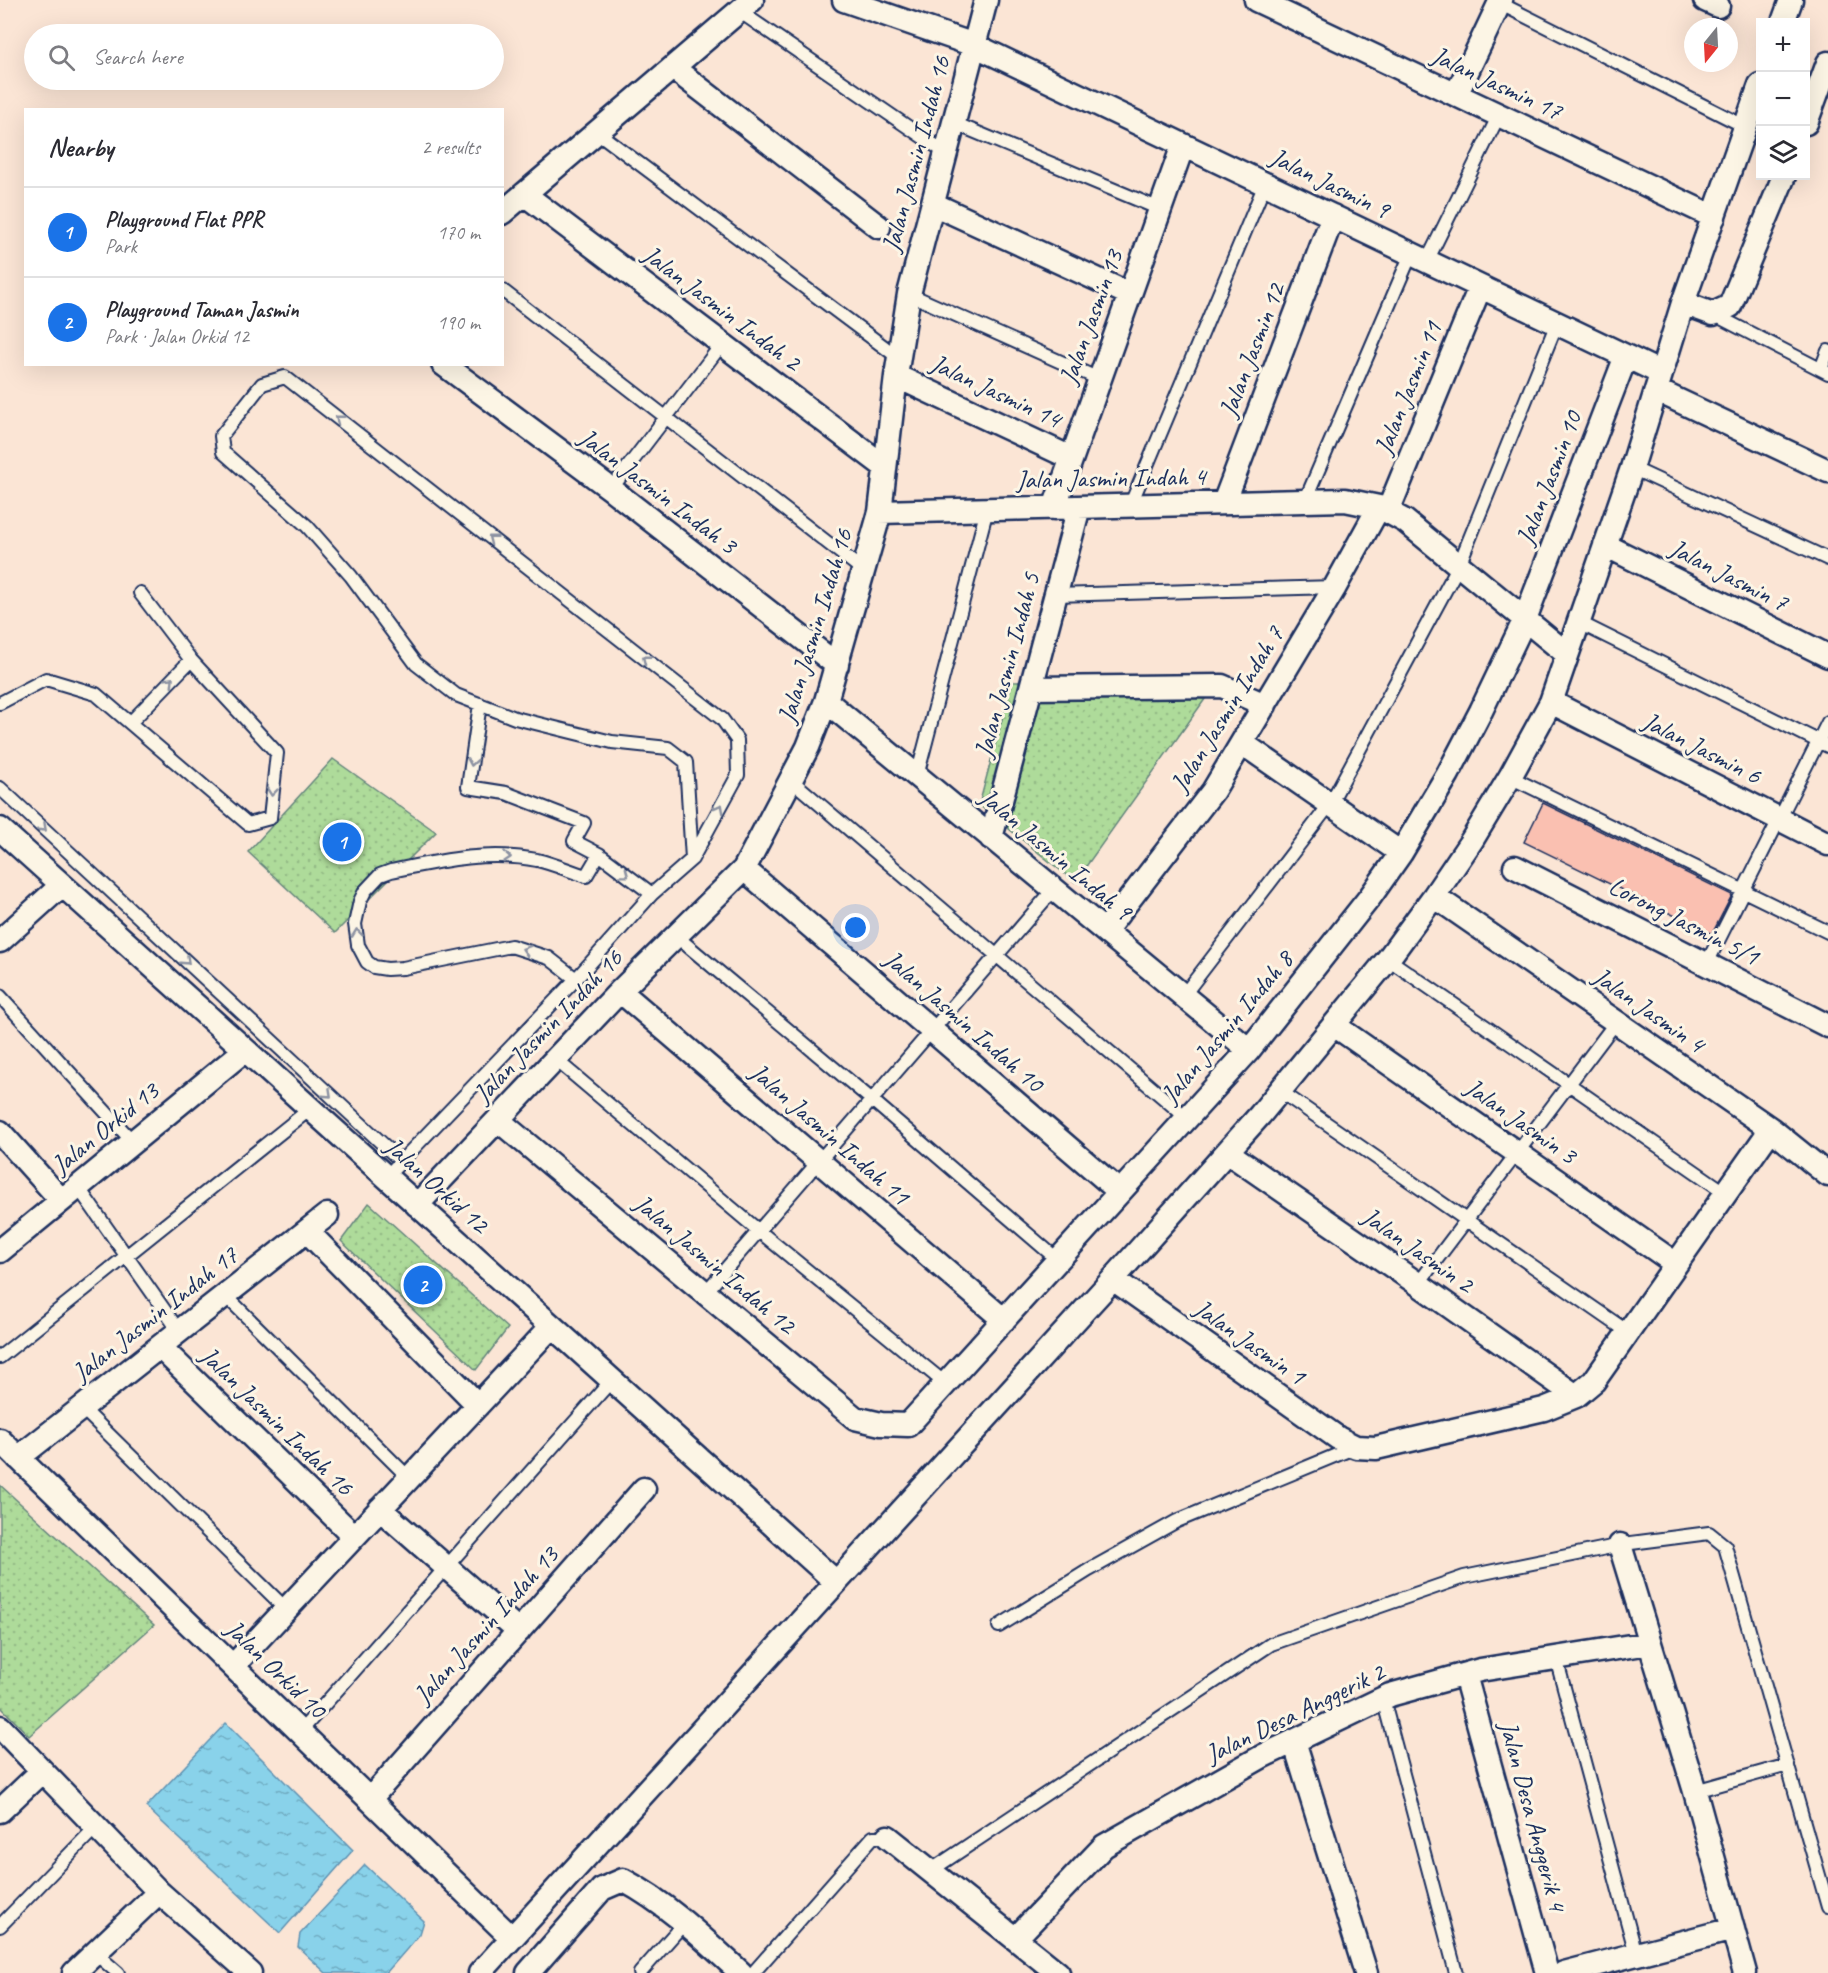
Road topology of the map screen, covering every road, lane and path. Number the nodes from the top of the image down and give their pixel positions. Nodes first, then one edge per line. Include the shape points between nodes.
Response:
1 (844, 0) edge
2 (986, 0) edge
3 (1256, 0) edge
4 (1791, 0) edge
5 (1498, 1) edge
6 (746, 6) edge
7 (1784, 18) edge
8 (974, 45) junction
9 (1828, 63) edge
10 (673, 68) junction
11 (1818, 84) edge
12 (1455, 94) junction
13 (1756, 99) edge
14 (1810, 110) edge
15 (1499, 115) junction
16 (954, 123) junction
17 (1746, 127) junction
18 (597, 132) junction
19 (1183, 145) junction
20 (946, 153) junction
21 (1782, 180) edge
22 (1265, 184) junction
23 (524, 194) junction
24 (933, 204) junction
25 (1160, 209) junction
26 (504, 211) edge
27 (1333, 216) junction
28 (1714, 217) junction
29 (879, 227) dead end
30 (1419, 257) junction
31 (1480, 287) junction
32 (504, 292) edge
33 (909, 294) junction
34 (1129, 294) junction
35 (1683, 303) junction
36 (1713, 314) junction
37 (1557, 323) junction
38 (722, 344) junction
39 (1828, 351) edge
40 (1626, 356) junction
41 (446, 366) edge
42 (898, 367) junction
43 (1825, 371) edge
44 (1099, 379) junction
45 (1658, 381) junction
46 (666, 417) junction
47 (1071, 458) junction
48 (885, 467) junction
49 (1632, 468) junction
50 (1828, 471) edge
51 (611, 489) junction
52 (1305, 501) junction
53 (1224, 503) junction
54 (1130, 506) junction
55 (1079, 507) junction
56 (1054, 508) junction
57 (987, 509) junction
58 (1384, 509) junction
59 (880, 512) junction
60 (1605, 544) junction
61 (1828, 559) edge
62 (1459, 565) junction
63 (864, 571) junction
64 (1335, 587) junction
65 (140, 593) dead end
66 (1055, 595) junction
67 (1525, 619) junction
68 (1578, 622) junction
69 (1567, 654) junction
70 (1828, 656) edge
71 (190, 660) junction
72 (837, 665) junction
73 (1031, 688) junction
74 (826, 701) junction
75 (1551, 702) junction
76 (0, 703) edge
77 (480, 704) junction
78 (1265, 705) junction
79 (1828, 722) edge
80 (130, 723) junction
81 (1242, 743) junction
82 (1823, 744) edge
83 (916, 776) junction
84 (1509, 777) junction
85 (790, 779) junction
86 (0, 788) edge
87 (1329, 804) junction
88 (1779, 819) junction
89 (0, 830) edge
90 (991, 838) junction
91 (1828, 844) edge
92 (1401, 853) junction
93 (599, 854) junction
94 (692, 859) junction
95 (1515, 867) dead end
96 (744, 869) junction
97 (62, 885) junction
98 (1054, 889) junction
99 (1743, 891) junction
100 (652, 894) junction
101 (1434, 896) junction
102 (1105, 931) junction
103 (1828, 932) edge
104 (676, 936) junction
105 (0, 940) edge
106 (997, 956) junction
107 (1388, 959) junction
108 (1706, 964) junction
109 (576, 979) junction
110 (620, 991) junction
111 (0, 996) edge
112 (1183, 996) junction
113 (206, 998) junction
114 (236, 1007) junction
115 (1617, 1022) junction
116 (217, 1025) junction
117 (1334, 1025) junction
118 (1828, 1026) edge
119 (932, 1030) junction
120 (245, 1050) junction
121 (1249, 1050) junction
122 (555, 1059) junction
123 (1569, 1084) junction
124 (1280, 1091) junction
125 (872, 1100) junction
126 (310, 1109) junction
127 (1187, 1118) junction
128 (498, 1120) junction
129 (1771, 1129) junction
130 (0, 1132) edge
131 (133, 1142) junction
132 (1227, 1152) junction
133 (1517, 1153) junction
134 (819, 1162) junction
135 (393, 1169) junction
136 (1828, 1175) edge
137 (1120, 1192) junction
138 (1726, 1193) junction
139 (70, 1194) junction
140 (417, 1205) junction
141 (327, 1215) dead end
142 (1467, 1220) junction
143 (307, 1231) junction
144 (759, 1231) junction
145 (0, 1251) edge
146 (126, 1256) junction
147 (1058, 1260) junction
148 (1676, 1264) junction
149 (1113, 1280) junction
150 (1418, 1284) junction
151 (705, 1293) junction
152 (225, 1295) junction
153 (1004, 1320) junction
154 (552, 1326) junction
155 (179, 1331) junction
156 (1628, 1332) junction
157 (160, 1347) junction
158 (0, 1357) edge
159 (611, 1380) junction
160 (945, 1384) junction
161 (1576, 1396) junction
162 (478, 1405) junction
163 (82, 1408) junction
164 (908, 1425) joint
165 (0, 1440) edge
166 (1356, 1447) junction
167 (18, 1458) junction
168 (409, 1478) junction
169 (644, 1489) dead end
170 (380, 1509) junction
171 (354, 1536) junction
172 (1620, 1545) junction
173 (446, 1567) junction
174 (836, 1582) junction
175 (286, 1609) junction
176 (999, 1626) dead end
177 (519, 1631) junction
178 (1649, 1643) junction
179 (1556, 1658) junction
180 (233, 1666) junction
181 (1465, 1675) junction
182 (1383, 1699) junction
183 (0, 1727) edge
184 (300, 1732) junction
185 (1294, 1741) junction
186 (1788, 1765) junction
187 (42, 1771) junction
188 (1695, 1791) junction
189 (369, 1799) junction
190 (0, 1811) edge
191 (96, 1827) junction
192 (888, 1837) joint
193 (930, 1871) junction
194 (159, 1892) junction
195 (1828, 1907) edge
196 (686, 1922) junction
197 (0, 1926) edge
198 (1733, 1929) junction
199 (512, 1938) junction
200 (1016, 1938) junction
201 (95, 1953) junction
202 (1636, 1954) junction
203 (74, 1973) edge
204 (118, 1973) edge
205 (250, 1973) edge
206 (480, 1973) edge
207 (528, 1973) edge
208 (640, 1973) edge
209 (741, 1973) edge
210 (753, 1973) edge
211 (1058, 1973) edge
212 (1366, 1973) edge
213 (1456, 1973) edge
214 (1547, 1973) edge
215 (1564, 1973) edge
216 (1745, 1973) edge

1 - 8 street
2 - 8 street, Jalan Jasmin Indah 16
3 - 12 street, Jalan Jasmin 17
4 - 7 street
5 - 12 street
5 - 17 lane
6 - 10 street
6 - 20 lane
8 - 16 street, Jalan Jasmin Indah 16
8 - 19 street, Jalan Jasmin 9
9 - 11 street
10 - 18 street
10 - 29 street
11 - 14 street
12 - 15 street, Jalan Jasmin 17
13 - 17 street
15 - 28 street, Jalan Jasmin 17
15 - 30 lane
16 - 20 street, Jalan Jasmin Indah 16
16 - 25 lane
17 - 28 street
18 - 23 street
18 - 42 lane
19 - 22 street, Jalan Jasmin 9
19 - 25 street, Jalan Jasmin 13
20 - 24 street, Jalan Jasmin Indah 16
21 - 36 street via 1730,306
22 - 27 street, Jalan Jasmin 9
22 - 54 lane
23 - 26 street
23 - 38 street, Jalan Jasmin Indah 2
24 - 33 street, Jalan Jasmin Indah 16
24 - 34 street
25 - 34 street, Jalan Jasmin 13
27 - 30 street, Jalan Jasmin 9
27 - 53 street, Jalan Jasmin 12
28 - 35 street
30 - 31 street, Jalan Jasmin 9
30 - 52 lane
31 - 37 street, Jalan Jasmin 9
31 - 58 street, Jalan Jasmin 11
32 - 46 lane
33 - 42 street, Jalan Jasmin Indah 16
33 - 44 lane
34 - 44 street, Jalan Jasmin 13
35 - 36 street
35 - 45 street
36 - 43 lane
37 - 40 street, Jalan Jasmin 9
37 - 62 lane
38 - 46 lane
38 - 48 street, Jalan Jasmin Indah 2
39 - 43 lane
40 - 45 street, Jalan Jasmin 9
40 - 67 street, Jalan Jasmin 10
41 - 51 street, Jalan Jasmin Indah 3
42 - 47 street, Jalan Jasmin 14
42 - 48 street, Jalan Jasmin Indah 16
44 - 47 street, Jalan Jasmin 13
45 - 49 street
45 - 50 street, Jalan Jasmin 9
46 - 51 lane
46 - 63 lane
47 - 56 street, Jalan Jasmin 13
48 - 59 street, Jalan Jasmin Indah 16
49 - 60 street
49 - 61 lane
51 - 72 street, Jalan Jasmin Indah 3
52 - 53 street, Jalan Jasmin Indah 4
52 - 58 street, Jalan Jasmin Indah 4 via 1345,500
53 - 54 street, Jalan Jasmin Indah 4
54 - 55 street, Jalan Jasmin Indah 4
55 - 56 street, Jalan Jasmin Indah 4
55 - 66 street, Jalan Jasmin Indah 5
56 - 57 street, Jalan Jasmin Indah 4
57 - 59 street, Jalan Jasmin Indah 4
57 - 83 lane
58 - 62 street
58 - 64 street, Jalan Jasmin Indah 7
59 - 63 street, Jalan Jasmin Indah 16
60 - 68 street
60 - 70 street, Jalan Jasmin 7
62 - 67 street
62 - 87 lane
63 - 72 street, Jalan Jasmin Indah 16
64 - 66 lane
64 - 78 street, Jalan Jasmin Indah 7
65 - 71 lane
66 - 73 street, Jalan Jasmin Indah 5
67 - 69 street
67 - 92 street, Jalan Jasmin Indah 8 via 1476,721
68 - 69 street
68 - 82 lane
69 - 75 street
80 -> 71 lane
71 -> 80 lane via 277,753 270,818 248,824
72 - 74 street, Jalan Jasmin Indah 16
73 - 78 street via 1222,686
73 - 90 street, Jalan Jasmin Indah 5
74 - 83 street, Jalan Jasmin Indah 9
74 - 85 street, Jalan Jasmin Indah 16
75 - 84 street
75 - 88 street, Jalan Jasmin 6
76 - 80 lane via 46,679 96,694
77 -> 93 lane via 468,787 506,793 584,823 574,841
77 - 94 lane via 612,742 668,748 686,762
94 -> 77 lane via 738,775 736,740 722,719 285,377 262,384 221,436 223,452 306,526 351,576 416,664 456,695
78 - 81 street, Jalan Jasmin Indah 7
79 - 82 lane
81 - 87 street
81 - 102 street, Jalan Jasmin Indah 7 via 1213,791
82 - 88 lane
83 - 90 street, Jalan Jasmin Indah 9
84 - 99 lane
84 - 101 street
85 - 96 street, Jalan Jasmin Indah 16
85 - 106 lane
86 -> 113 lane
87 - 92 street
87 - 112 lane
88 - 91 street, Jalan Jasmin 6
88 - 99 lane
89 - 97 street, Jalan Orkid 12
90 - 98 street, Jalan Jasmin Indah 9
92 - 121 street, Jalan Jasmin Indah 8
93 -> 100 lane
109 -> 93 lane via 549,958 511,946 380,969 367,962 358,945 355,924 360,901 380,874 483,856 538,861 586,876
94 - 100 lane
95 - 108 street, Lorong Jasmin 5/1
96 - 104 street, Jalan Jasmin Indah 16
96 - 119 street, Jalan Jasmin Indah 10
97 - 105 street
97 - 113 street, Jalan Orkid 12
98 - 102 street, Jalan Jasmin Indah 9
98 - 106 lane
99 - 103 lane
99 - 108 lane
100 - 109 lane
101 - 107 street
101 - 115 street, Jalan Jasmin 4
102 - 112 street, Jalan Jasmin Indah 9
104 - 110 street, Jalan Jasmin Indah 16
104 - 125 lane
106 - 119 lane
106 - 127 lane
107 - 117 street
107 - 123 lane
108 - 118 street, Lorong Jasmin 5/1
109 - 135 lane
110 - 122 street, Jalan Jasmin Indah 16
110 - 134 street, Jalan Jasmin Indah 11
111 - 131 lane
112 - 121 street, Jalan Jasmin Indah 9
113 - 114 lane
113 - 116 street, Jalan Orkid 12
114 - 116 lane
114 -> 135 lane
115 - 123 lane
115 - 129 street, Jalan Jasmin 4
116 - 120 street, Jalan Orkid 12
117 - 124 street
117 - 133 street, Jalan Jasmin 3
119 - 125 lane
119 - 137 street, Jalan Jasmin Indah 10
120 - 126 street, Jalan Orkid 12
120 - 131 street, Jalan Orkid 13
121 - 127 street, Jalan Jasmin Indah 8
122 - 128 street, Jalan Jasmin Indah 16
122 - 144 lane
123 - 133 lane
123 - 138 lane
124 - 132 street
124 - 142 lane
125 - 134 lane
125 - 147 lane
126 - 135 street, Jalan Orkid 12
126 - 146 lane
127 - 137 street, Jalan Jasmin Indah 8
128 - 140 street, Jalan Jasmin Indah 16
128 - 151 street, Jalan Jasmin Indah 12
129 - 136 street, Jalan Jasmin 4
129 - 138 street
130 - 139 street
131 - 139 street, Jalan Orkid 13
132 - 149 street
132 - 150 street, Jalan Jasmin 2
133 - 142 lane
133 - 148 street, Jalan Jasmin 3
134 - 144 lane
134 - 153 street, Jalan Jasmin Indah 11
135 - 140 street, Jalan Orkid 12
137 - 147 street, Jalan Jasmin Indah 8
138 - 148 street
139 - 145 street, Jalan Orkid 13
139 - 146 lane
140 - 154 street, Jalan Orkid 12
141 - 143 street, Jalan Jasmin Indah 17
142 - 150 lane
142 - 156 lane
143 - 152 street, Jalan Jasmin Indah 17
143 - 162 street
144 - 151 lane
144 - 160 lane
146 - 155 lane
146 - 158 lane
147 - 153 street, Jalan Jasmin Indah 8
148 - 156 street
149 - 166 street, Jalan Jasmin 1
149 - 174 street
150 - 161 street, Jalan Jasmin 2
151 - 164 street, Jalan Jasmin Indah 12 via 855,1418
152 - 155 street, Jalan Jasmin Indah 17
152 - 168 lane
153 - 160 street, Jalan Jasmin Indah 8
154 - 159 street, Jalan Orkid 12
154 - 162 street
155 - 157 street, Jalan Jasmin Indah 17
156 - 161 street via 1594,1381
157 - 163 street, Jalan Jasmin Indah 17
157 - 171 street, Jalan Jasmin Indah 16
159 - 173 lane
159 - 174 street, Jalan Orkid 12
160 - 164 street, Jalan Jasmin Indah 8
161 - 166 street via 1544,1409 1376,1448
162 - 168 street
163 - 167 street, Jalan Jasmin Indah 17
163 - 175 lane
165 - 167 street, Jalan Orkid 10
166 - 176 lane via 1177,1521
167 - 180 street, Jalan Orkid 10
168 - 170 street
169 - 177 street, Jalan Jasmin Indah 13
170 - 171 street
170 - 173 street
171 - 175 street
172 - 178 street
172 - 186 lane via 1709,1533 1725,1546
172 - 193 lane via 1464,1576 1271,1644
173 - 177 street
173 - 184 lane
174 - 199 street
175 - 180 street
177 - 189 street, Jalan Jasmin Indah 13
178 - 179 street, Jalan Desa Anggerik 2
178 - 188 street
179 - 181 street, Jalan Desa Anggerik 2
179 - 202 lane
180 - 184 street, Jalan Orkid 10
181 - 182 street, Jalan Desa Anggerik 2
181 - 214 street, Jalan Desa Anggerik 4
182 - 185 street, Jalan Desa Anggerik 2
182 - 213 lane
183 - 187 street
184 - 189 street, Jalan Orkid 10
185 - 200 street, Jalan Desa Anggerik 2 via 1104,1846
185 - 212 street
186 - 188 lane
186 - 195 lane
187 - 190 street
187 - 191 street
188 - 198 street
189 - 199 street, Jalan Orkid 10
191 - 194 street
191 - 197 lane
192 - 193 street
192 - 210 lane via 873,1837
193 - 200 street
194 - 201 street
194 - 205 street
196 - 207 street via 648,1893 623,1880 602,1889
196 - 208 lane
196 - 209 street
198 - 202 street
198 - 216 street
199 - 206 street
200 - 211 street
201 - 203 street
201 - 204 lane
202 - 215 street

